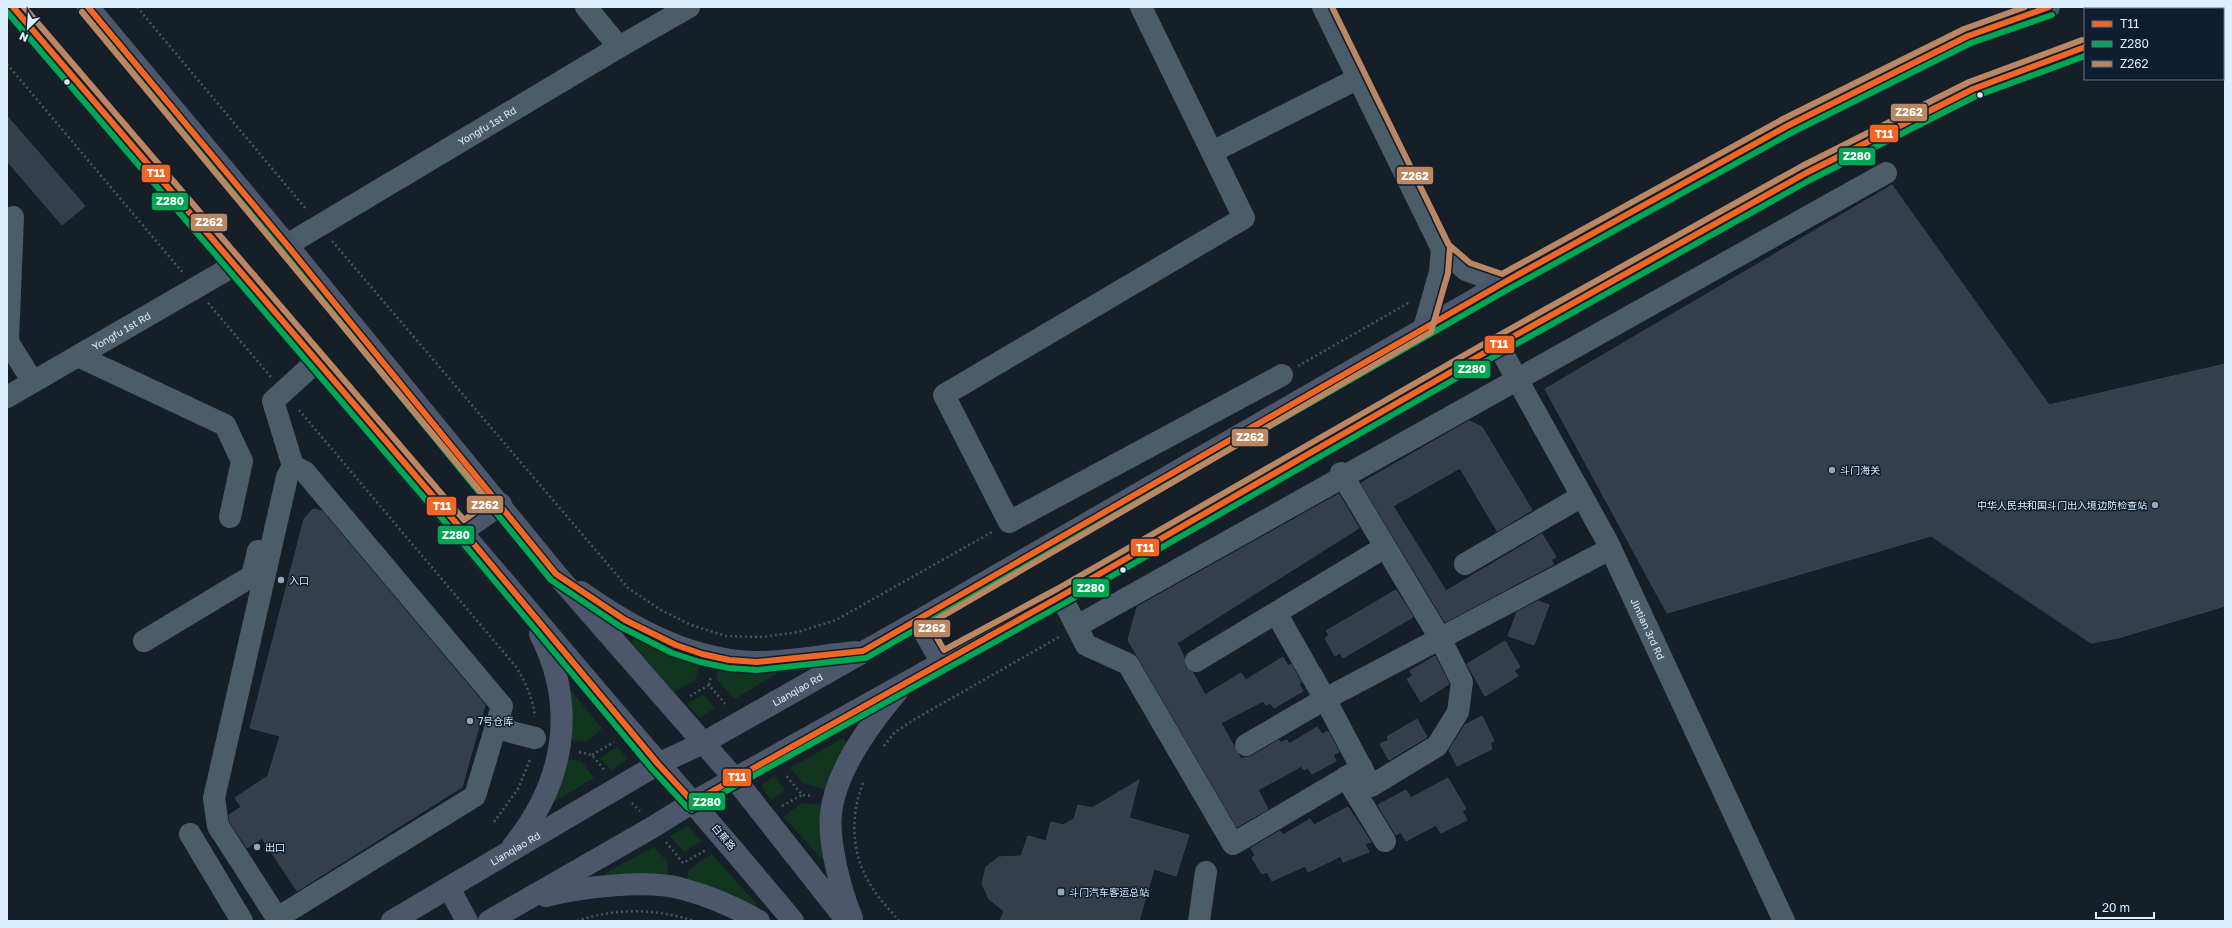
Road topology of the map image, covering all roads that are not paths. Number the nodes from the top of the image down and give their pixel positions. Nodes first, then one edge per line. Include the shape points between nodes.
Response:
1 (13, 7) edge
2 (88, 7) edge
3 (586, 7) edge
4 (689, 7) edge
5 (1141, 7) edge
6 (1323, 7) edge
7 (2049, 7) edge
8 (619, 47) junction
9 (2084, 47) edge
10 (1359, 78) junction
11 (1212, 152) junction
12 (1886, 173) dead end
13 (13, 217) dead end
14 (287, 245) junction
15 (1442, 249) junction
16 (235, 265) junction
17 (1503, 283) junction
18 (1424, 328) junction
19 (8, 341) edge
20 (1498, 345) junction
21 (78, 356) junction
22 (317, 361) junction
23 (1282, 375) road end
24 (1517, 380) junction
25 (33, 382) junction
26 (7, 397) edge
27 (290, 456) junction
28 (1341, 473) dead end
29 (1582, 496) junction
30 (501, 504) junction
31 (230, 517) dead end
32 (462, 532) junction
33 (1385, 547) junction
34 (1610, 548) junction
35 (1464, 564) dead end
36 (556, 574) junction
37 (1061, 596) junction
38 (526, 607) junction
39 (1276, 613) junction
40 (918, 621) junction
41 (1082, 636) junction
42 (1440, 638) junction
43 (144, 641) dead end
44 (863, 652) junction
45 (1196, 661) dead end
46 (941, 662) junction
47 (905, 682) junction
48 (1325, 699) junction
49 (496, 728) junction
50 (535, 738) road end
51 (703, 743) junction
52 (1246, 745) dead end
53 (658, 764) junction
54 (1354, 772) junction
55 (735, 779) junction
56 (694, 802) junction
57 (190, 834) dead end
58 (1385, 841) dead end
59 (506, 855) junction
60 (1206, 872) dead end
61 (449, 888) junction
62 (520, 904) junction
63 (278, 920) edge
64 (242, 921) edge
65 (392, 921) edge
66 (467, 921) edge
67 (489, 921) edge
68 (758, 921) edge
69 (793, 921) edge
70 (847, 921) edge
71 (853, 921) edge
72 (1198, 921) edge
73 (1784, 921) edge

1 - 16 main road, 白蕉路
2 - 14 main road
3 - 8 street
4 - 8 street, Yongfu 1st Rd
5 - 11 street
6 - 10 street
7 - 17 main road, Lianqiao Rd via 1968,36 1787,126
8 - 14 street, Yongfu 1st Rd
9 - 20 main road via 1973,89 1813,169
10 - 11 street
10 - 15 street
11 - 23 street via 1244,218 944,395 1010,522
12 - 24 street
13 - 19 street
14 - 30 main road
15 - 17 street via 1466,270
15 - 18 street via 1440,272
16 - 21 street, Yongfu 1st Rd
16 - 22 main road, 白蕉路
17 - 18 main road, Lianqiao Rd
18 - 40 main road, Lianqiao Rd
19 - 25 street
20 - 24 street, Jintian 3rd Rd
20 - 37 main road
21 - 25 street, Yongfu 1st Rd
21 - 31 street via 225,425 242,461
22 - 27 street via 273,401
22 - 32 main road, 白蕉路
24 - 29 street, Jintian 3rd Rd
24 - 41 street
25 - 26 street, Yongfu 1st Rd
27 - 43 street via 279,462 252,576
27 - 49 street via 502,706
27 - 63 street via 214,798 218,826
28 - 33 street
29 - 34 street, Jintian 3rd Rd
29 - 35 street
30 - 32 main road
30 - 36 main road
32 - 38 main road, 白蕉路
33 - 39 street
33 - 42 street
34 - 42 street
34 - 73 street, Jintian 3rd Rd
36 - 44 main road via 642,630 680,648 755,662
36 - 51 main road
37 - 41 street
37 - 46 main road
38 - 53 main road, 白蕉路
38 - 59 main road via 548,649 561,692 563,718 554,771 545,796 528,827
39 - 45 street
39 - 48 street
40 - 44 main road, Lianqiao Rd
40 - 46 main road
41 - 54 street via 1128,664 1233,844
42 - 48 street
42 - 54 street via 1462,682 1458,712 1437,746 1371,786
44 - 51 main road, Lianqiao Rd
46 - 47 main road
47 - 55 main road
47 - 71 main road via 882,709 860,743 838,782 833,800 831,815 837,868
48 - 52 street
48 - 54 street
49 - 50 street
49 - 63 street via 475,796
51 - 53 main road, Lianqiao Rd
51 - 55 main road
53 - 56 main road, 白蕉路
53 - 59 main road, Lianqiao Rd
54 - 58 street
55 - 56 main road
55 - 70 main road
56 - 62 main road
56 - 69 main road, 白蕉路
57 - 64 street
59 - 61 main road, Lianqiao Rd
60 - 72 street
61 - 65 main road, Lianqiao Rd
61 - 66 main road
62 - 67 main road
62 - 68 main road via 566,891 605,886 645,885 682,888 720,901

